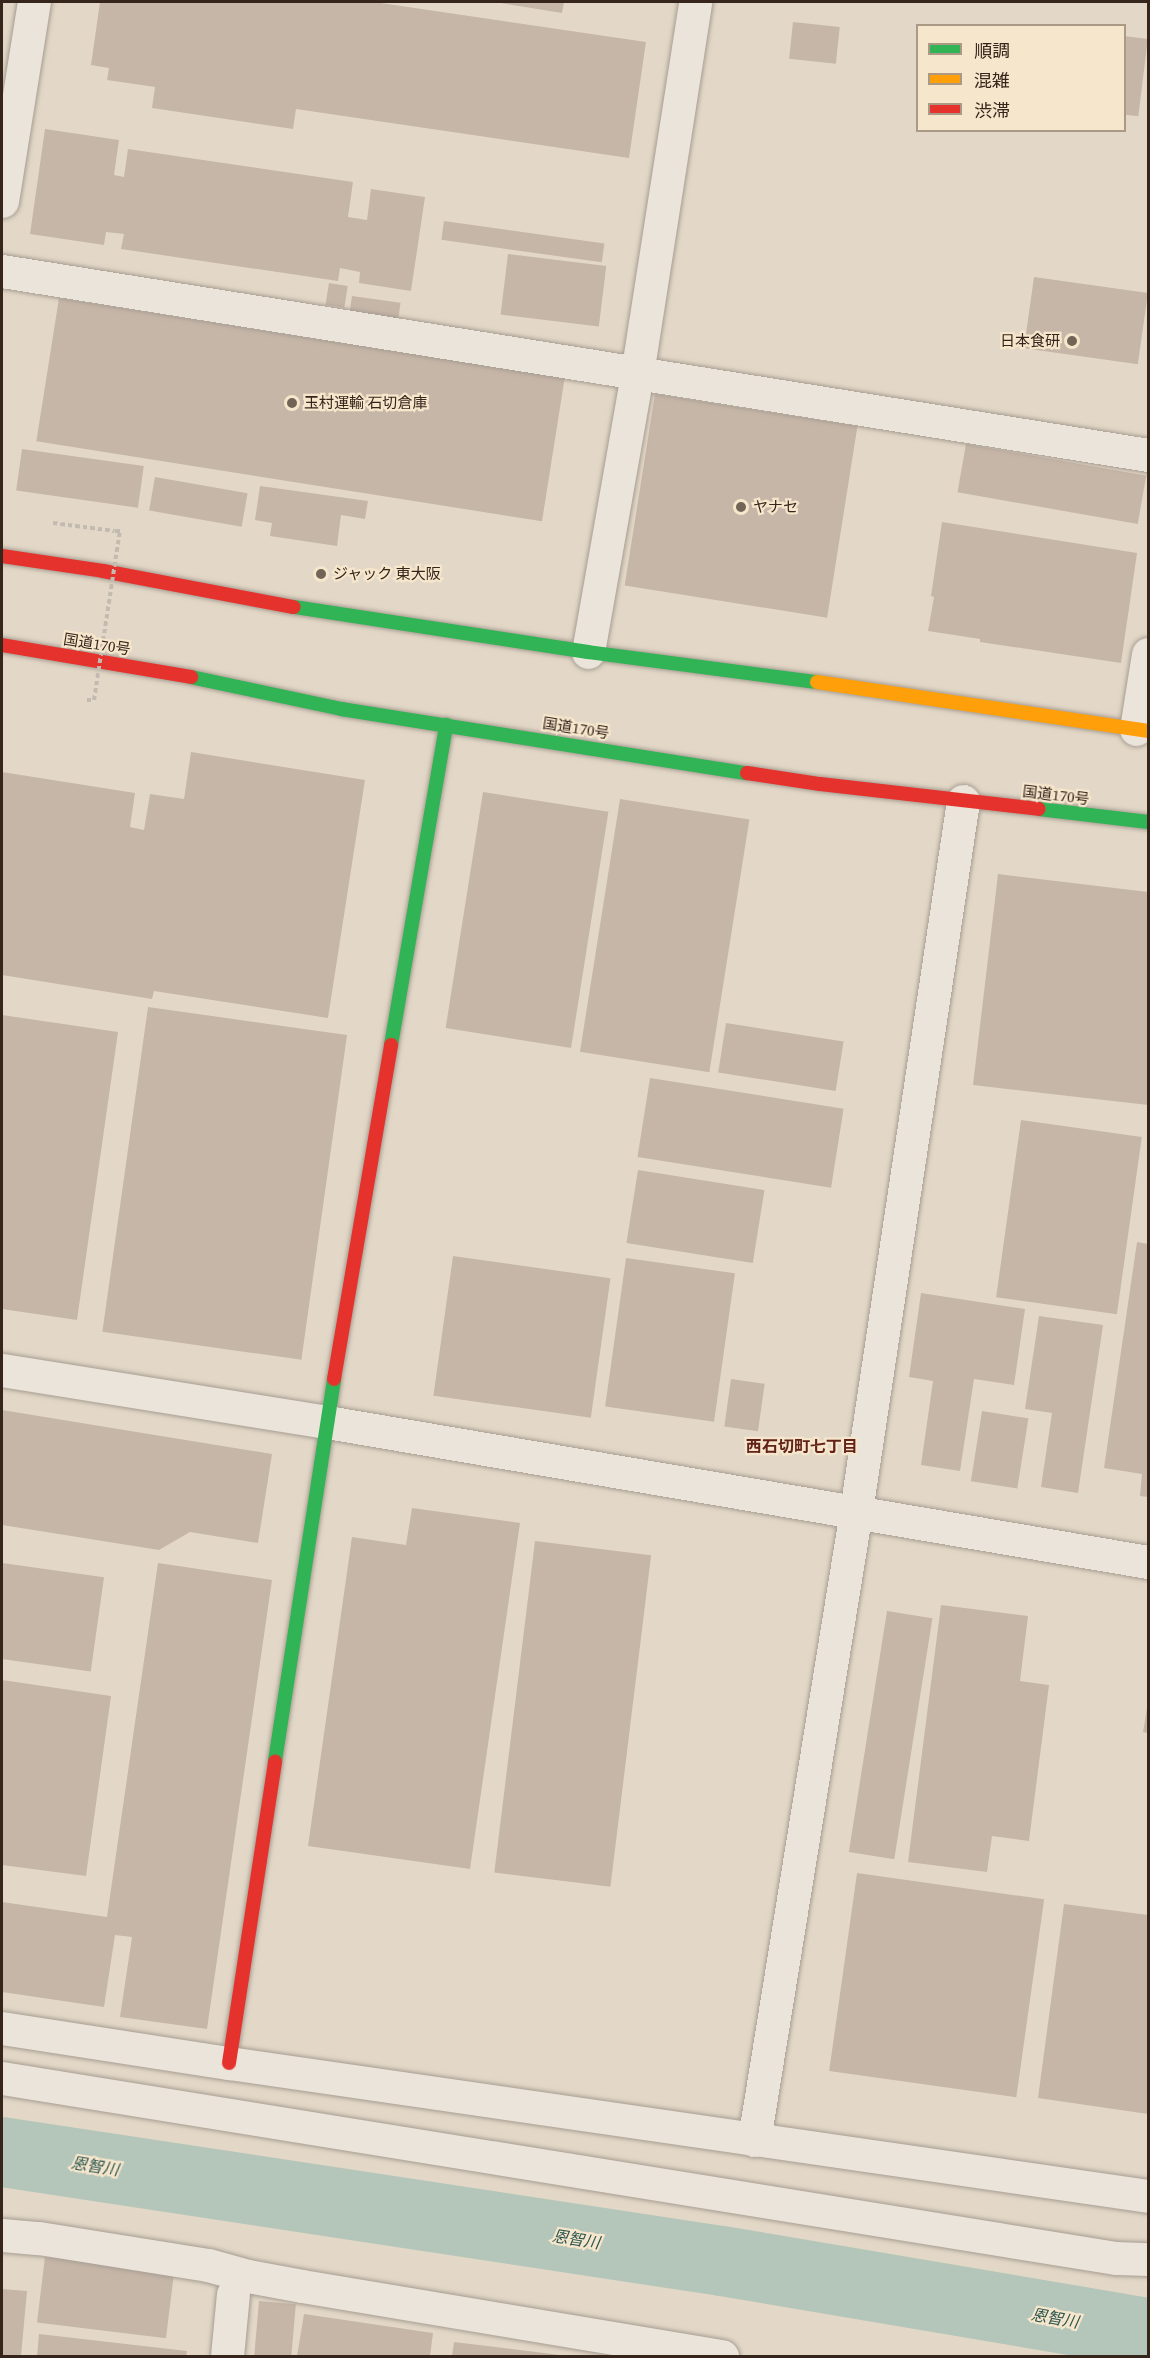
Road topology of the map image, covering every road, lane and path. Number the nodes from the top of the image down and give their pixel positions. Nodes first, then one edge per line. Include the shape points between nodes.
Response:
1 (34, 2) edge
2 (695, 2) edge
3 (2, 201) edge
4 (2, 271) edge
5 (637, 375) junction
6 (1149, 455) edge
7 (50, 522) dead end
8 (2, 556) edge
9 (2, 645) edge
10 (588, 652) junction
11 (1149, 654) edge
12 (87, 700) dead end
13 (446, 725) junction
14 (1142, 730) edge
15 (963, 801) junction
16 (1149, 822) edge
17 (2, 1370) edge
18 (327, 1422) junction
19 (856, 1511) junction
20 (1149, 1562) edge
21 (2, 2028) edge
22 (229, 2064) junction
23 (2, 2078) edge
24 (754, 2140) junction
25 (1149, 2196) edge
26 (2, 2235) edge
27 (1149, 2259) edge
28 (233, 2294) dead end
29 (598, 2347) edge
30 (227, 2356) edge
31 (722, 2356) edge

1 - 3 street
2 - 5 street
4 - 5 street
5 - 6 street
5 - 10 street
7 - 12 path, bridge via 120,531 94,700
8 - 10 main road via 334,615
9 - 13 main road, 国道170号
10 - 14 main road
11 - 14 street
13 - 15 main road, 国道170号 via 820,784
13 - 18 main road
15 - 16 main road, 国道170号
15 - 19 street
17 - 18 street
18 - 19 street
18 - 22 main road
19 - 20 street
19 - 24 street
21 - 22 street
22 - 24 street
23 - 27 street via 1104,2256
24 - 25 street
26 - 29 street via 208,2265
28 - 30 street
29 - 31 street

